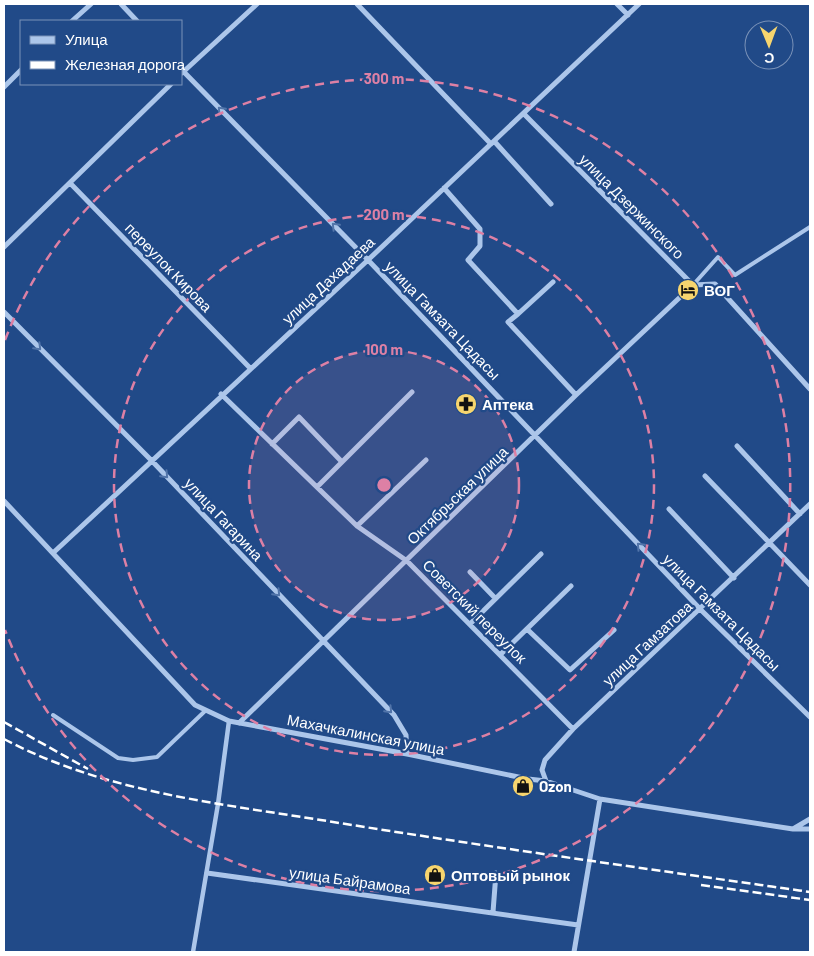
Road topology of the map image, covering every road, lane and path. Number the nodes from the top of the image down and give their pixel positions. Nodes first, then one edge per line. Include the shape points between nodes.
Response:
1 (91, 4) edge
2 (121, 4) edge
3 (257, 4) edge
4 (357, 4) edge
5 (616, 4) edge
6 (639, 4) edge
7 (628, 15) junction
8 (73, 20) edge
9 (136, 20) edge
10 (20, 71) edge
11 (182, 72) edge
12 (4, 85) edge
13 (170, 85) edge
14 (524, 114) junction
15 (492, 142) junction
16 (70, 182) junction
17 (444, 188) junction
18 (551, 204) dead end
19 (810, 227) edge
20 (4, 247) edge
21 (368, 260) junction
22 (553, 282) dead end
23 (693, 285) junction
24 (4, 312) edge
25 (518, 314) junction
26 (250, 368) junction
27 (810, 388) edge
28 (412, 392) dead end
29 (221, 394) junction
30 (576, 395) junction
31 (536, 436) junction
32 (272, 444) junction
33 (737, 446) dead end
34 (426, 460) dead end
35 (152, 461) junction
36 (342, 462) junction
37 (705, 476) dead end
38 (317, 488) junction
39 (4, 501) edge
40 (810, 504) edge
41 (669, 509) dead end
42 (800, 514) junction
43 (357, 526) junction
44 (769, 545) junction
45 (53, 553) junction
46 (541, 554) dead end
47 (406, 560) junction
48 (470, 572) dead end
49 (734, 578) junction
50 (810, 585) edge
51 (571, 586) dead end
52 (495, 598) junction
53 (701, 610) junction
54 (470, 624) junction
55 (528, 630) junction
56 (614, 630) dead end
57 (323, 642) junction
58 (501, 654) junction
59 (205, 711) junction
60 (53, 715) dead end
61 (810, 717) edge
62 (229, 721) junction
63 (239, 723) junction
64 (573, 729) junction
65 (408, 754) junction
66 (546, 781) junction
67 (600, 799) junction
68 (810, 819) edge
69 (793, 829) junction
70 (810, 829) edge
71 (496, 873) dead end
72 (207, 874) junction
73 (493, 912) junction
74 (578, 925) junction
75 (193, 952) edge
76 (574, 952) edge

1 - 8 street
2 - 9 street
3 - 11 street
4 - 15 street
5 - 7 street
6 - 7 street, улица Дахадаева
7 - 14 street, улица Дахадаева
10 - 12 street
21 -> 11 street, улица Гамзата Цадасы
13 - 16 street
14 - 15 street, улица Дахадаева
14 - 23 street, улица Дзержинского
15 - 17 street, улица Дахадаева
15 - 18 street
16 - 20 street
16 - 26 street, переулок Кирова
17 - 21 street, улица Дахадаева
17 - 25 street via 480,228 480,246 468,260
19 - 23 lane via 734,275 718,257
21 - 26 street, улица Дахадаева
21 - 31 street, улица Гамзата Цадасы
22 - 25 street
23 - 27 street via 715,284
23 - 30 street, Октябрьская улица
24 -> 35 street, улица Гагарина
25 - 30 street via 508,322
26 - 29 street, улица Дахадаева
28 - 36 street
29 - 32 street, Советский переулок
29 - 35 street, улица Дахадаева
30 - 31 street, Октябрьская улица
31 - 47 street, Октябрьская улица
53 -> 31 street, улица Гамзата Цадасы
32 - 36 street via 298,417
32 - 38 street, Советский переулок
33 - 42 street
34 - 43 street
35 - 45 street, улица Дахадаева
35 -> 57 street, улица Гагарина
36 - 38 street
37 - 44 street
38 - 43 street, Советский переулок
39 - 45 street, Махачкалинская улица
40 - 42 street, улица Гамзатова
41 - 49 street
42 - 44 street, улица Гамзатова
43 - 47 street, Советский переулок
44 - 49 street, улица Гамзатова
44 - 50 street
45 - 59 street, Махачкалинская улица
46 - 52 street
47 - 54 street, Советский переулок
47 - 57 street, Октябрьская улица
48 - 52 street
49 - 53 street, улица Гамзатова
51 - 55 street
52 - 54 street
53 - 61 street, улица Гамзата Цадасы
53 - 64 street, улица Гамзатова
54 - 58 street, Советский переулок
55 - 56 street via 570,670
55 - 58 street
57 - 63 street, Октябрьская улица
57 -> 65 street, улица Гагарина via 400,722 406,735
58 - 64 street, Советский переулок
59 - 60 lane via 157,757 133,760 118,758
59 - 62 street, Махачкалинская улица
62 - 63 street, Махачкалинская улица
62 - 72 street
63 - 65 street, Махачкалинская улица
64 - 66 street, улица Гамзатова via 545,760 542,770
65 - 66 street, Махачкалинская улица
66 - 67 street, Махачкалинская улица
67 - 69 street, Махачкалинская улица
67 - 74 street
68 - 69 street
69 - 70 street, Махачкалинская улица
71 - 73 street
72 - 73 street, улица Байрамова
72 - 75 street
73 - 74 street, улица Байрамова
74 - 76 street

